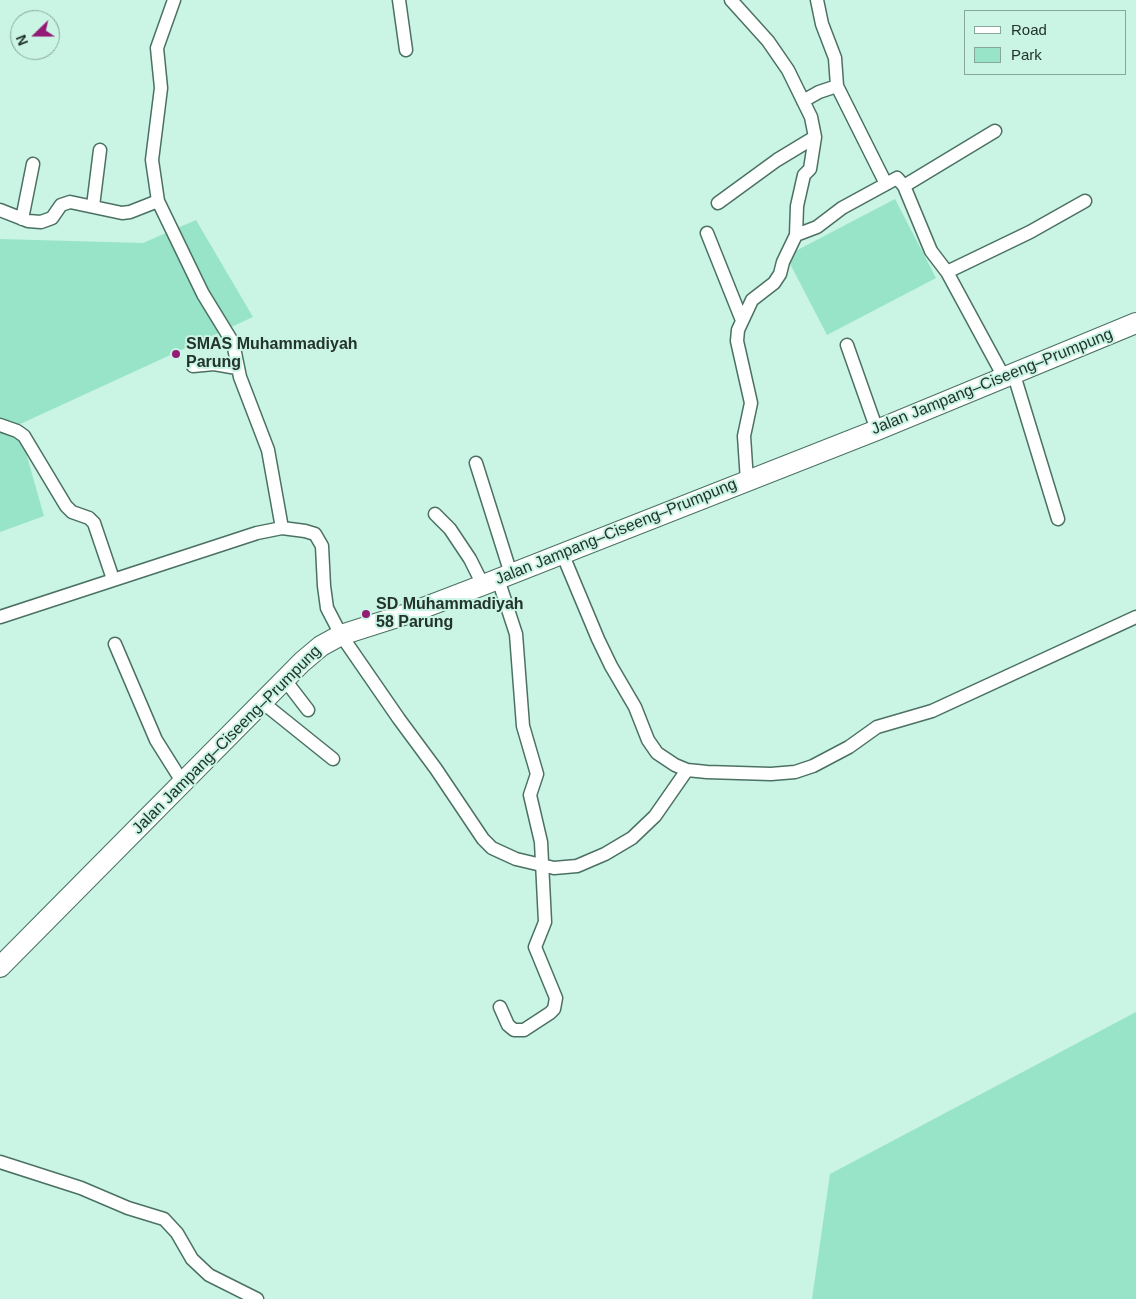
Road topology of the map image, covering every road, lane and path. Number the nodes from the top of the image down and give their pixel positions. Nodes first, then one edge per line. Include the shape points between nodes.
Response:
1 (174, 0) edge
2 (399, 0) edge
3 (731, 0) edge
4 (817, 0) edge
5 (406, 50) dead end
6 (837, 86) junction
7 (803, 102) junction
8 (995, 131) dead end
9 (815, 137) junction
10 (100, 150) dead end
11 (33, 164) dead end
12 (886, 184) junction
13 (904, 186) junction
14 (158, 201) junction
15 (1085, 201) dead end
16 (718, 203) dead end
17 (93, 206) junction
18 (0, 210) edge
19 (22, 219) junction
20 (707, 233) dead end
21 (796, 235) junction
22 (947, 272) junction
23 (741, 318) junction
24 (1136, 323) edge
25 (846, 345) dead end
26 (193, 366) dead end
27 (237, 368) junction
28 (1009, 377) junction
29 (0, 424) edge
30 (877, 430) junction
31 (476, 463) dead end
32 (747, 481) junction
33 (435, 514) dead end
34 (1058, 519) dead end
35 (282, 528) junction
36 (562, 553) junction
37 (113, 579) junction
38 (497, 579) junction
39 (1136, 616) edge
40 (0, 617) edge
41 (341, 635) junction
42 (115, 644) dead end
43 (284, 680) junction
44 (262, 702) junction
45 (308, 710) dead end
46 (333, 759) dead end
47 (687, 770) junction
48 (183, 783) junction
49 (541, 866) junction
50 (0, 967) edge
51 (500, 1007) dead end
52 (0, 1162) edge
53 (257, 1299) edge

1 - 14 street via 156,48 161,88 152,160
2 - 5 street
3 - 7 street via 768,41 788,70
4 - 6 street via 835,58
6 - 7 street
6 - 12 street
7 - 9 street via 811,117
8 - 13 street
9 - 16 street
9 - 21 street via 810,169 804,175
10 - 17 street
11 - 19 street
12 - 13 street via 897,178
12 - 21 street via 842,208 817,227
13 - 22 street via 931,250
14 - 17 street via 130,212 114,212
14 - 27 street via 203,294 230,336
15 - 22 street
17 - 19 street via 70,202 61,205 45,222
18 - 19 street
20 - 23 street
21 - 23 street via 780,274 752,300
22 - 28 street
23 - 32 street via 737,341 751,403 744,436
24 - 28 main road, Jalan Jampang–Ciseeng–Prumpung
25 - 30 street
26 - 27 street via 214,364
27 - 35 street via 268,450
28 - 30 main road, Jalan Jampang–Ciseeng–Prumpung
28 - 34 street
29 - 37 street via 24,436 66,506 94,523
30 - 32 main road, Jalan Jampang–Ciseeng–Prumpung
31 - 38 street
32 - 36 main road, Jalan Jampang–Ciseeng–Prumpung
33 - 38 street via 450,529 470,559
35 - 37 street
35 - 41 street via 315,534 322,546 328,608
36 - 38 main road, Jalan Jampang–Ciseeng–Prumpung
36 - 47 street via 598,639 635,707 648,740 657,753
37 - 40 street
38 - 41 main road, Jalan Jampang–Ciseeng–Prumpung via 410,613
38 - 49 street via 519,648 523,726 537,774 530,795 540,842
39 - 47 street via 932,711 877,727 849,747 813,766 771,774
41 - 43 main road, Jalan Jampang–Ciseeng–Prumpung via 321,646
41 - 49 street via 483,839 500,852
42 - 48 street via 156,740
43 - 44 main road, Jalan Jampang–Ciseeng–Prumpung
43 - 45 street
44 - 46 street
44 - 48 main road, Jalan Jampang–Ciseeng–Prumpung
47 - 49 street via 655,816 632,838 577,866
48 - 50 main road, Jalan Jampang–Ciseeng–Prumpung
49 - 51 street via 545,922 535,947 556,993 556,1003 540,1021 518,1030 508,1026
52 - 53 street via 164,1219 177,1233 192,1259 209,1275

